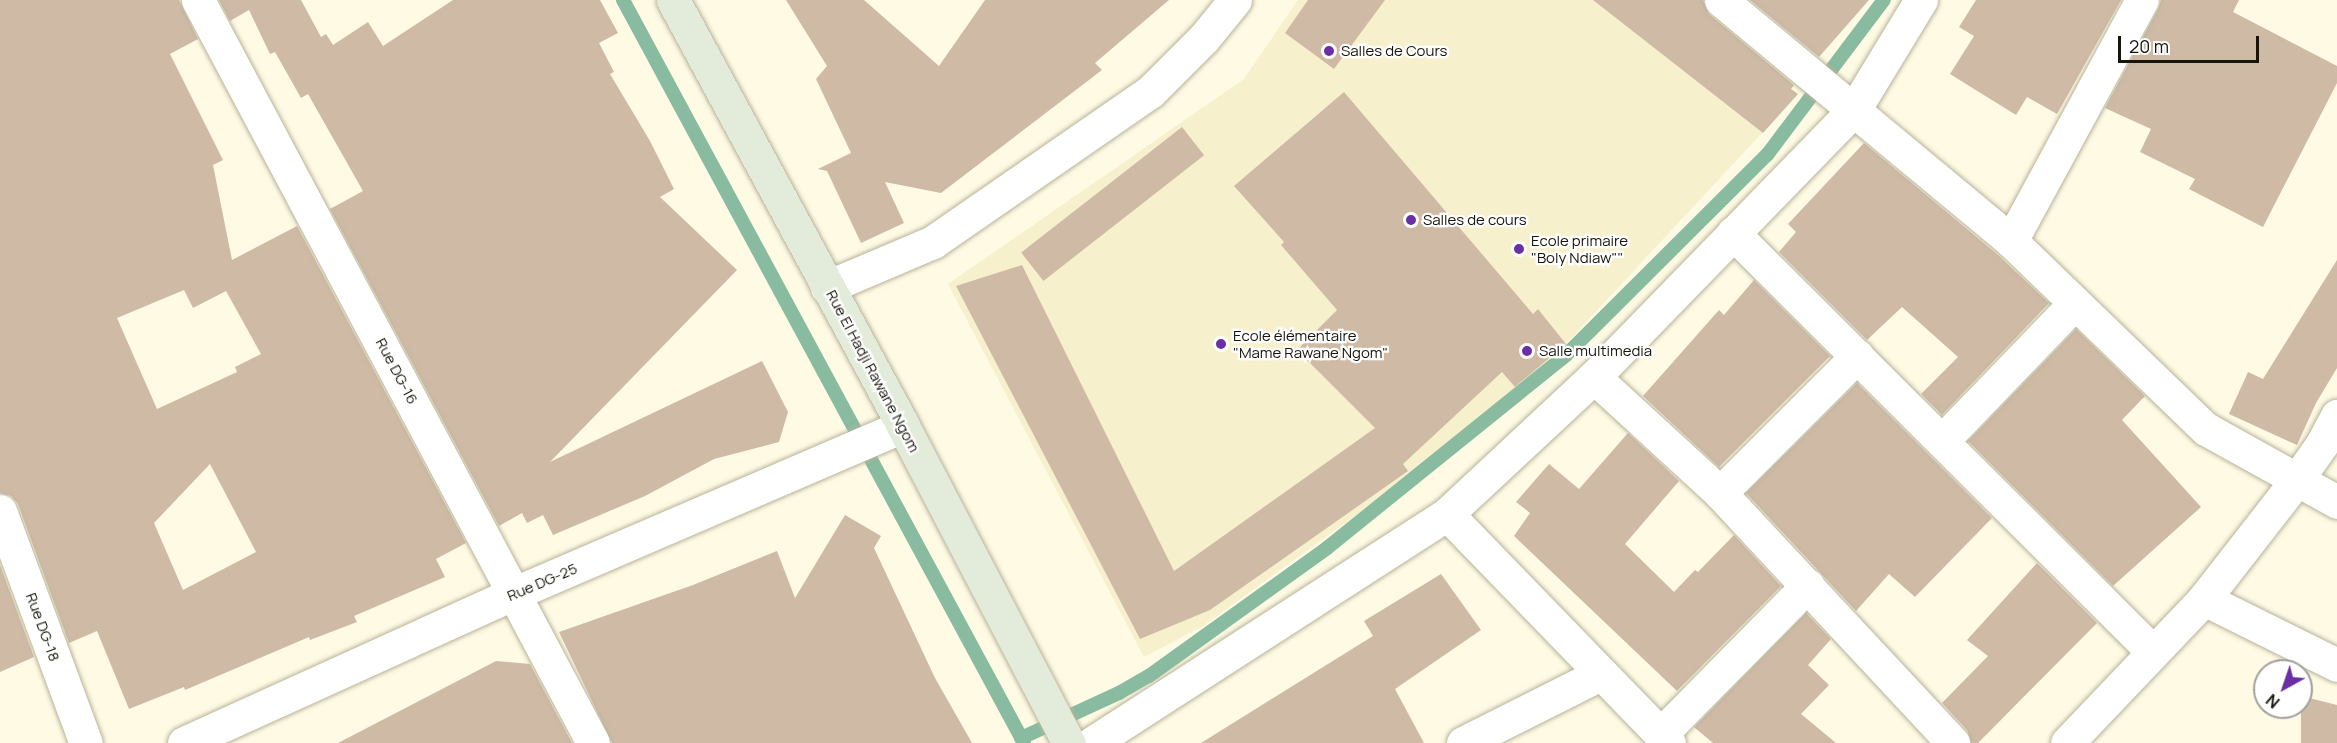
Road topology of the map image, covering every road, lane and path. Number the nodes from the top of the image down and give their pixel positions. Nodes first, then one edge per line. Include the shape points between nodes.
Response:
1 (198, 0) edge
2 (1235, 0) edge
3 (1721, 0) edge
4 (1921, 0) edge
5 (2142, 0) edge
6 (676, 1) edge
7 (1854, 110) junction
8 (1733, 233) junction
9 (2011, 241) junction
10 (827, 286) junction
11 (2075, 303) junction
12 (1857, 356) junction
13 (1594, 377) junction
14 (2337, 416) edge
15 (903, 426) junction
16 (1943, 441) junction
17 (2296, 482) junction
18 (1719, 493) junction
19 (2337, 502) edge
20 (0, 511) edge
21 (1447, 514) junction
22 (1808, 585) junction
23 (515, 593) junction
24 (2204, 599) junction
25 (2152, 651) junction
26 (2337, 665) edge
27 (1600, 674) junction
28 (1665, 738) edge
29 (86, 743) edge
30 (184, 743) edge
31 (593, 743) edge
32 (1069, 743) edge
33 (1092, 743) edge
34 (1463, 743) edge
35 (1953, 743) edge
36 (2067, 743) edge

1 - 23 street, Rue DG-16
2 - 10 street via 1204,38 1150,92 933,242
3 - 7 street
4 - 7 street
5 - 9 street
6 - 10 street, Rue El Hadji Rawane Ngom
7 - 8 street
7 - 9 street
8 - 12 street
8 - 13 street
9 - 11 street
10 - 15 street, Rue El Hadji Rawane Ngom
11 - 16 street
11 - 17 street via 2206,429
12 - 16 street
12 - 18 street
13 - 18 street
13 - 21 street
14 - 17 street
15 - 23 street, Rue DG-25
15 - 32 street, Rue El Hadji Rawane Ngom
16 - 25 street
17 - 19 street
17 - 24 street
18 - 22 street
20 - 29 street, Rue DG-18
21 - 27 street
21 - 33 street
22 - 28 street
22 - 35 street
23 - 30 street, Rue DG-25
23 - 31 street, Rue DG-16
24 - 25 street
24 - 26 street
25 - 36 street
27 - 28 street
27 - 34 street

